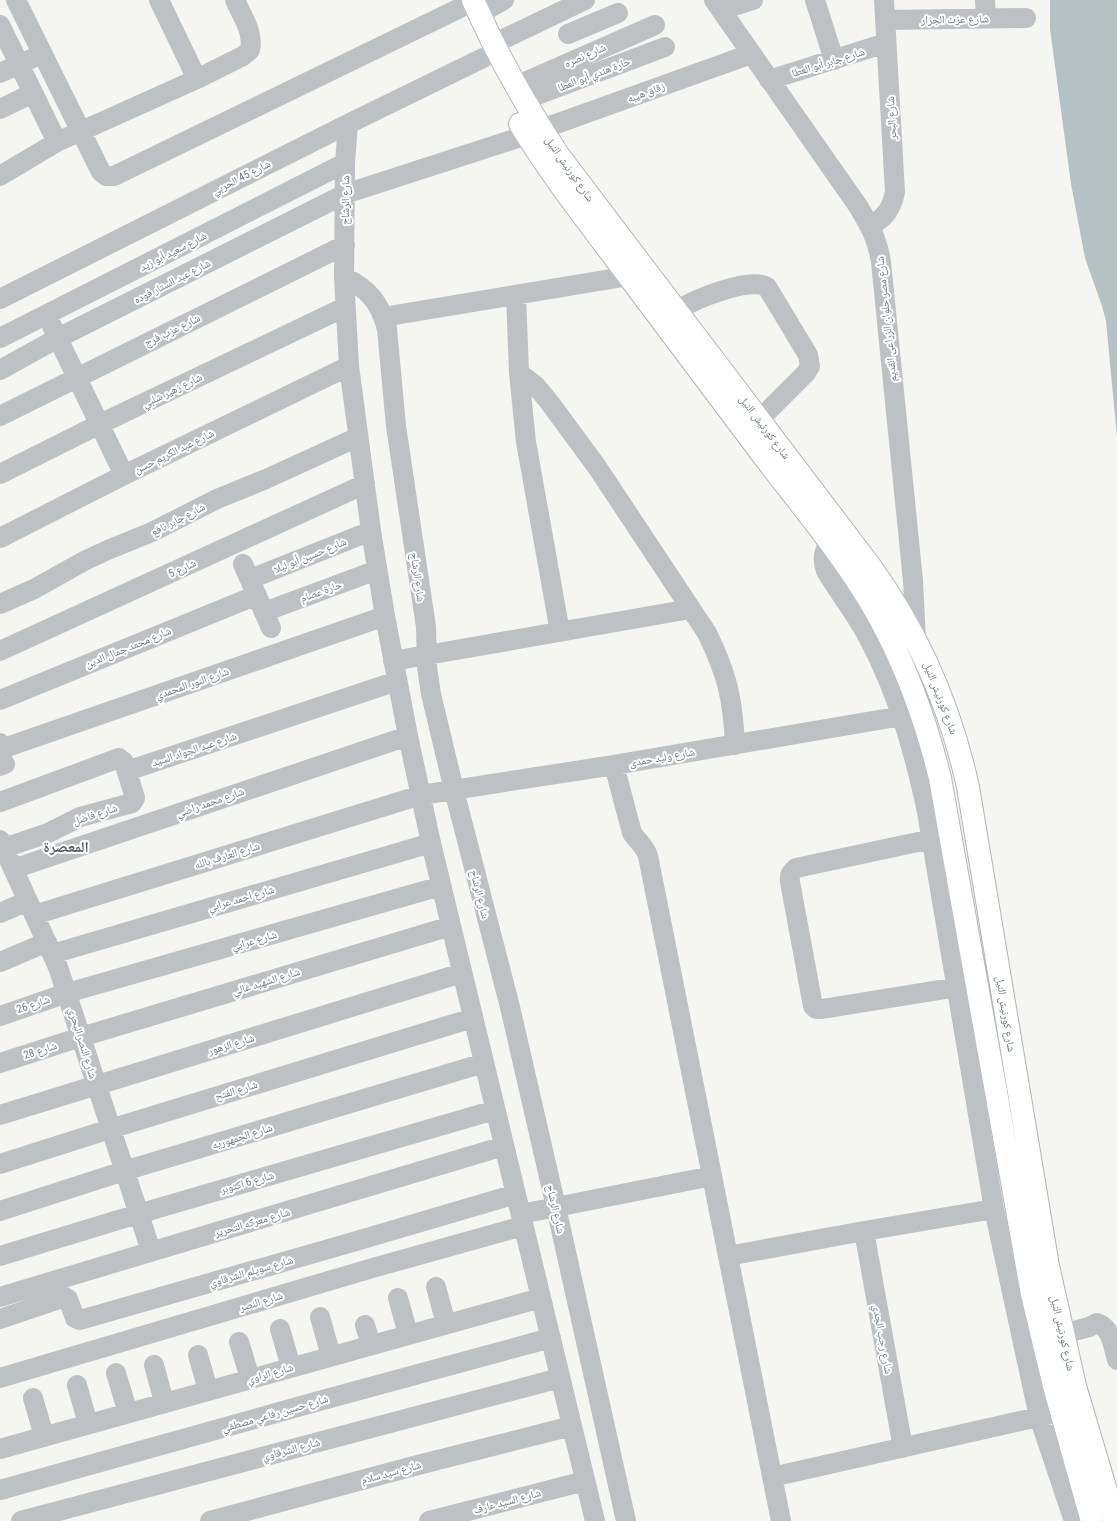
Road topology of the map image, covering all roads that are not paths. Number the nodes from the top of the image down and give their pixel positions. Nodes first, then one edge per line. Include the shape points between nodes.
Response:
1 (16, 0) edge
2 (159, 0) edge
3 (235, 0) edge
4 (504, 0) edge
5 (585, 0) edge
6 (753, 0) edge
7 (815, 0) edge
8 (884, 0) edge
9 (717, 5) edge
10 (467, 6) edge
11 (615, 6) edge
12 (986, 9) edge
13 (1026, 18) dead end
14 (885, 20) junction
15 (0, 25) edge
16 (655, 25) dead end
17 (568, 34) dead end
18 (629, 36) junction
19 (886, 43) junction
20 (665, 47) dead end
21 (488, 51) junction
22 (42, 54) junction
23 (751, 54) junction
24 (834, 60) junction
25 (19, 64) junction
26 (0, 73) edge
27 (197, 79) junction
28 (769, 80) junction
29 (33, 92) junction
30 (520, 93) junction
31 (0, 109) edge
32 (348, 124) junction
33 (80, 132) junction
34 (534, 132) junction
35 (57, 142) junction
36 (345, 164) junction
37 (0, 176) edge
38 (345, 194) junction
39 (870, 226) junction
40 (344, 245) junction
41 (628, 276) junction
42 (344, 277) junction
43 (516, 295) junction
44 (0, 299) edge
45 (345, 307) junction
46 (46, 315) junction
47 (669, 316) junction
48 (383, 317) junction
49 (0, 338) edge
50 (58, 338) junction
51 (349, 366) junction
52 (0, 370) edge
53 (518, 373) junction
54 (77, 377) junction
55 (0, 416) edge
56 (759, 420) junction
57 (100, 424) junction
58 (358, 437) junction
59 (0, 474) edge
60 (124, 475) junction
61 (365, 484) junction
62 (371, 531) junction
63 (0, 538) edge
64 (830, 543) junction
65 (377, 570) junction
66 (257, 595) junction
67 (0, 604) edge
68 (690, 609) junction
69 (385, 616) junction
70 (560, 632) junction
71 (916, 640) junction
72 (0, 651) edge
73 (426, 655) junction
74 (393, 661) junction
75 (397, 681) junction
76 (0, 700) edge
77 (902, 716) junction
78 (408, 736) junction
79 (0, 743) edge
80 (735, 745) junction
81 (614, 765) junction
82 (127, 771) junction
83 (454, 790) junction
84 (420, 795) junction
85 (0, 802) edge
86 (932, 839) junction
87 (430, 843) junction
88 (5, 853) edge
89 (441, 886) junction
90 (31, 908) junction
91 (0, 913) edge
92 (451, 926) junction
93 (50, 948) junction
94 (0, 962) edge
95 (462, 973) junction
96 (978, 984) junction
97 (956, 988) junction
98 (67, 993) junction
99 (0, 1016) edge
100 (473, 1018) junction
101 (81, 1037) junction
102 (0, 1063) edge
103 (484, 1063) junction
104 (96, 1085) junction
105 (495, 1110) junction
106 (0, 1115) edge
107 (110, 1129) junction
108 (504, 1146) junction
109 (0, 1164) edge
110 (124, 1171) junction
111 (712, 1176) junction
112 (516, 1194) junction
113 (556, 1207) junction
114 (994, 1208) junction
115 (0, 1211) edge
116 (138, 1214) junction
117 (522, 1220) junction
118 (864, 1231) junction
119 (151, 1251) junction
120 (0, 1256) edge
121 (728, 1256) junction
122 (436, 1287) dead end
123 (0, 1297) edge
124 (398, 1298) dead end
125 (541, 1298) junction
126 (320, 1317) dead end
127 (0, 1319) edge
128 (446, 1324) junction
129 (365, 1325) dead end
130 (280, 1329) dead end
131 (408, 1334) junction
132 (1052, 1337) junction
133 (551, 1338) junction
134 (239, 1342) dead end
135 (370, 1345) junction
136 (198, 1355) dead end
137 (331, 1356) junction
138 (1117, 1360) edge
139 (154, 1365) dead end
140 (291, 1367) junction
141 (116, 1373) dead end
142 (0, 1378) edge
143 (250, 1378) junction
144 (560, 1378) junction
145 (77, 1385) dead end
146 (208, 1390) junction
147 (33, 1398) dead end
148 (164, 1402) junction
149 (1061, 1412) junction
150 (128, 1413) junction
151 (1039, 1417) junction
152 (88, 1424) junction
153 (572, 1426) junction
154 (44, 1436) junction
155 (1, 1447) edge
156 (903, 1448) junction
157 (772, 1477) junction
158 (585, 1481) junction
159 (0, 1490) edge
160 (21, 1521) edge
161 (210, 1521) edge
162 (429, 1521) edge
163 (595, 1521) edge
164 (626, 1521) edge
165 (781, 1521) edge
166 (1074, 1521) edge
167 (1092, 1521) edge
168 (1115, 1521) edge

1 - 22 street
2 - 27 street
3 - 27 street via 250,32 250,50
4 - 10 street
5 - 21 street, شارع 45 الحربي
6 - 9 street
7 - 24 street
8 - 14 street, شارع البحر
9 - 23 street, شارع مصر حلوان الزراعى القديم
10 - 21 highway, شارع كورنيش النيل
10 - 33 street via 114,176 106,176 101,172
11 - 17 street
11 - 18 street
12 - 13 street, شارع عزت الجزار
12 - 14 street, شارع عزت الجزار
14 - 19 street, شارع البحر
15 - 25 street
16 - 18 street, شارع نصره
18 - 30 street, شارع نصره
19 - 24 street, شارع جابر أبو العطا
19 - 39 street, شارع البحر via 895,192 894,200 885,216
20 - 30 street, حارة هندي أبو العطا
21 - 30 highway, شارع كورنيش النيل
21 - 32 street, شارع 45 الحربي
21 - 34 highway, شارع كورنيش النيل
22 - 25 street
22 - 33 street
23 - 28 street, شارع مصر حلوان الزراعى القديم
23 - 34 street, زقاق هيبه
24 - 28 street, شارع جابر أبو العطا
25 - 26 street
25 - 29 street
27 - 33 street
28 - 39 street, شارع مصر حلوان الزراعى القديم
29 - 31 street
29 - 35 street
30 - 34 highway, شارع كورنيش النيل
32 - 36 street, شارع الرشاح
32 - 44 street, شارع 45 الحربي
33 - 35 street
34 - 38 street, زقاق هيبه
34 - 41 highway, شارع كورنيش النيل via 555,178
34 - 47 highway, شارع كورنيش النيل via 578,182
35 - 37 street
36 - 38 street, شارع الرشاح
36 - 46 street, شارع سعيد أبو زيد
38 - 40 street, شارع الرشاح
38 - 50 street, شارع عبد الستار فوده
39 - 71 street, شارع مصر حلوان الزراعى القديم via 878,243 882,262 913,581
40 - 42 street, شارع الرشاح
40 - 54 street, شارع عزب فرج
41 - 43 street
41 - 47 highway, شارع كورنيش النيل
42 - 45 street, شارع الرشاح
42 - 48 street, شارع الرشاح via 368,293
43 - 48 street
43 - 53 street
45 - 51 street, شارع الرشاح
45 - 57 street, شارع زهير شلبي
46 - 49 street, شارع سعيد أبو زيد
46 - 50 street
47 - 56 highway, شارع كورنيش النيل
47 - 56 street via 705,297 731,288 752,284 767,287 810,362 806,373
47 - 64 highway, شارع كورنيش النيل
48 - 73 street, شارع الرشاح via 396,426 426,627
50 - 52 street, شارع عبد الستار فوده
50 - 54 street
51 - 58 street, شارع الرشاح
51 - 60 street, شارع عبد الكريم حسن
53 - 68 street via 536,386 597,467
53 - 70 street via 526,442
54 - 55 street, شارع عزب فرج
54 - 57 street
56 - 71 highway, شارع كورنيش النيل via 874,572 895,602
57 - 59 street, شارع زهير شلبي
57 - 60 street
58 - 61 street, شارع الرشاح
58 - 67 street, شارع جابر نافع via 258,483 217,498 152,532 92,557 34,589
60 - 63 street, شارع عبد الكريم حسن
61 - 62 street, شارع الرشاح
61 - 72 street, شارع 5
62 - 65 street, شارع الرشاح
62 - 66 street, شارع حسين أبو ليلا
64 - 77 street via 824,554 826,571 868,636
64 - 96 highway, شارع كورنيش النيل via 878,616 904,667 922,713 940,778
65 - 66 street, حارة عصام
65 - 69 street, شارع الرشاح
66 - 76 street, شارع محمد جمال الدين
68 - 70 street
68 - 80 street via 707,633 720,659 729,687
69 - 74 street, شارع الرشاح
69 - 79 street, شارع النور المحمدي via 7,747
70 - 73 street
71 - 132 highway, شارع كورنيش النيل via 953,726 968,787 1048,1266
73 - 74 street
73 - 83 street, شارع الرشاح via 431,694
74 - 75 street, شارع الرشاح
75 - 78 street, شارع الرشاح
75 - 82 street, شارع عبد الجواد السيد
77 - 80 street, شارع وليد حمدى
77 - 86 street via 919,776
78 - 84 street, شارع الرشاح
78 - 88 street, شارع محمد راضي
80 - 81 street, شارع وليد حمدى
81 - 83 street, شارع وليد حمدى
81 - 111 street via 632,833 646,849 648,856
82 - 85 street via 122,760 116,758
82 - 88 street, شارع فاضل via 135,798 132,802 80,817
83 - 84 street, شارع وليد حمدى
83 - 113 street, شارع الرشاح via 510,1007
84 - 87 street, شارع الرشاح
84 - 90 street, شارع العارف بالله
86 - 97 street
86 - 97 street via 796,868 792,871 790,882 813,1006 816,1009
87 - 89 street, شارع الرشاح
87 - 93 street, شارع احمد عرابي
88 - 90 street, شارع النصر البحري
89 - 92 street, شارع الرشاح
89 - 98 street, شارع عرابي
90 - 91 street, شارع العارف بالله
90 - 93 street, شارع النصر البحري
92 - 95 street, شارع الرشاح
92 - 101 street, شارع الشهيد غالي
93 - 94 street, شارع احمد عرابي
93 - 98 street, شارع النصر البحري
95 - 100 street, شارع الرشاح
95 - 104 street, شارع الزهور
96 - 97 street
96 - 132 highway, شارع كورنيش النيل via 1023,1249
97 - 114 street
98 - 99 street, شارع 26
98 - 101 street, شارع النصر البحري
100 - 103 street, شارع الرشاح
100 - 107 street, شارع الفتح
101 - 102 street, شارع 28
101 - 104 street, شارع النصر البحري
103 - 105 street, شارع الرشاح
103 - 110 street, شارع الجمهوريه
104 - 106 street, شارع الزهور
104 - 107 street, شارع النصر البحري
105 - 108 street, شارع الرشاح
105 - 116 street, شارع 6 اكتوبر
107 - 109 street, شارع الفتح
107 - 110 street, شارع النصر البحري
108 - 112 street, شارع الرشاح
108 - 119 street, شارع معركه التحرير
110 - 115 street, شارع الجمهوريه
110 - 116 street, شارع النصر البحري
111 - 113 street, شارع النصر
111 - 121 street
112 - 117 street, شارع الرشاح
112 - 127 street, شارع سويلم الشرقاوي via 80,1320 75,1318 65,1297
113 - 117 street, شارع النصر
113 - 164 street, شارع الرشاح
114 - 118 street
114 - 151 street
116 - 119 street, شارع النصر البحري
116 - 120 street, شارع 6 اكتوبر
117 - 125 street, شارع الرشاح
117 - 142 street, شارع النصر via 376,1267
118 - 121 street
118 - 156 street, شارع رجب الجدي
119 - 123 street, شارع معركه التحرير
121 - 157 street
122 - 128 street
124 - 131 street
125 - 128 street, شارع الراوي
125 - 133 street, شارع الرشاح
126 - 137 street
128 - 131 street, شارع الراوي
129 - 135 street
130 - 140 street
131 - 135 street, شارع الراوي
132 - 138 street via 1097,1323 1109,1334
132 - 149 highway, شارع كورنيش النيل
132 - 168 highway, شارع كورنيش النيل via 1075,1386
133 - 144 street, شارع الرشاح
133 - 159 street, شارع حسين رفاعي مصطفي
134 - 143 street
135 - 137 street, شارع الراوي
136 - 146 street
137 - 140 street, شارع الراوي
139 - 148 street
140 - 143 street, شارع الراوي
141 - 150 street
143 - 146 street, شارع الراوي
144 - 153 street, شارع الرشاح
144 - 160 street, شارع الشرقاوي
145 - 152 street
146 - 148 street, شارع الراوي
147 - 154 street
148 - 150 street, شارع الراوي
149 - 151 street
149 - 167 highway, شارع كورنيش النيل
150 - 152 street, شارع الراوي
151 - 156 street
151 - 166 street
152 - 154 street, شارع الراوي
153 - 158 street, شارع الرشاح
153 - 161 street, شارع سيد سلام
154 - 155 street, شارع الراوي
156 - 157 street
157 - 165 street
158 - 162 street, شارع السيد عارف
158 - 163 street, شارع الرشاح

